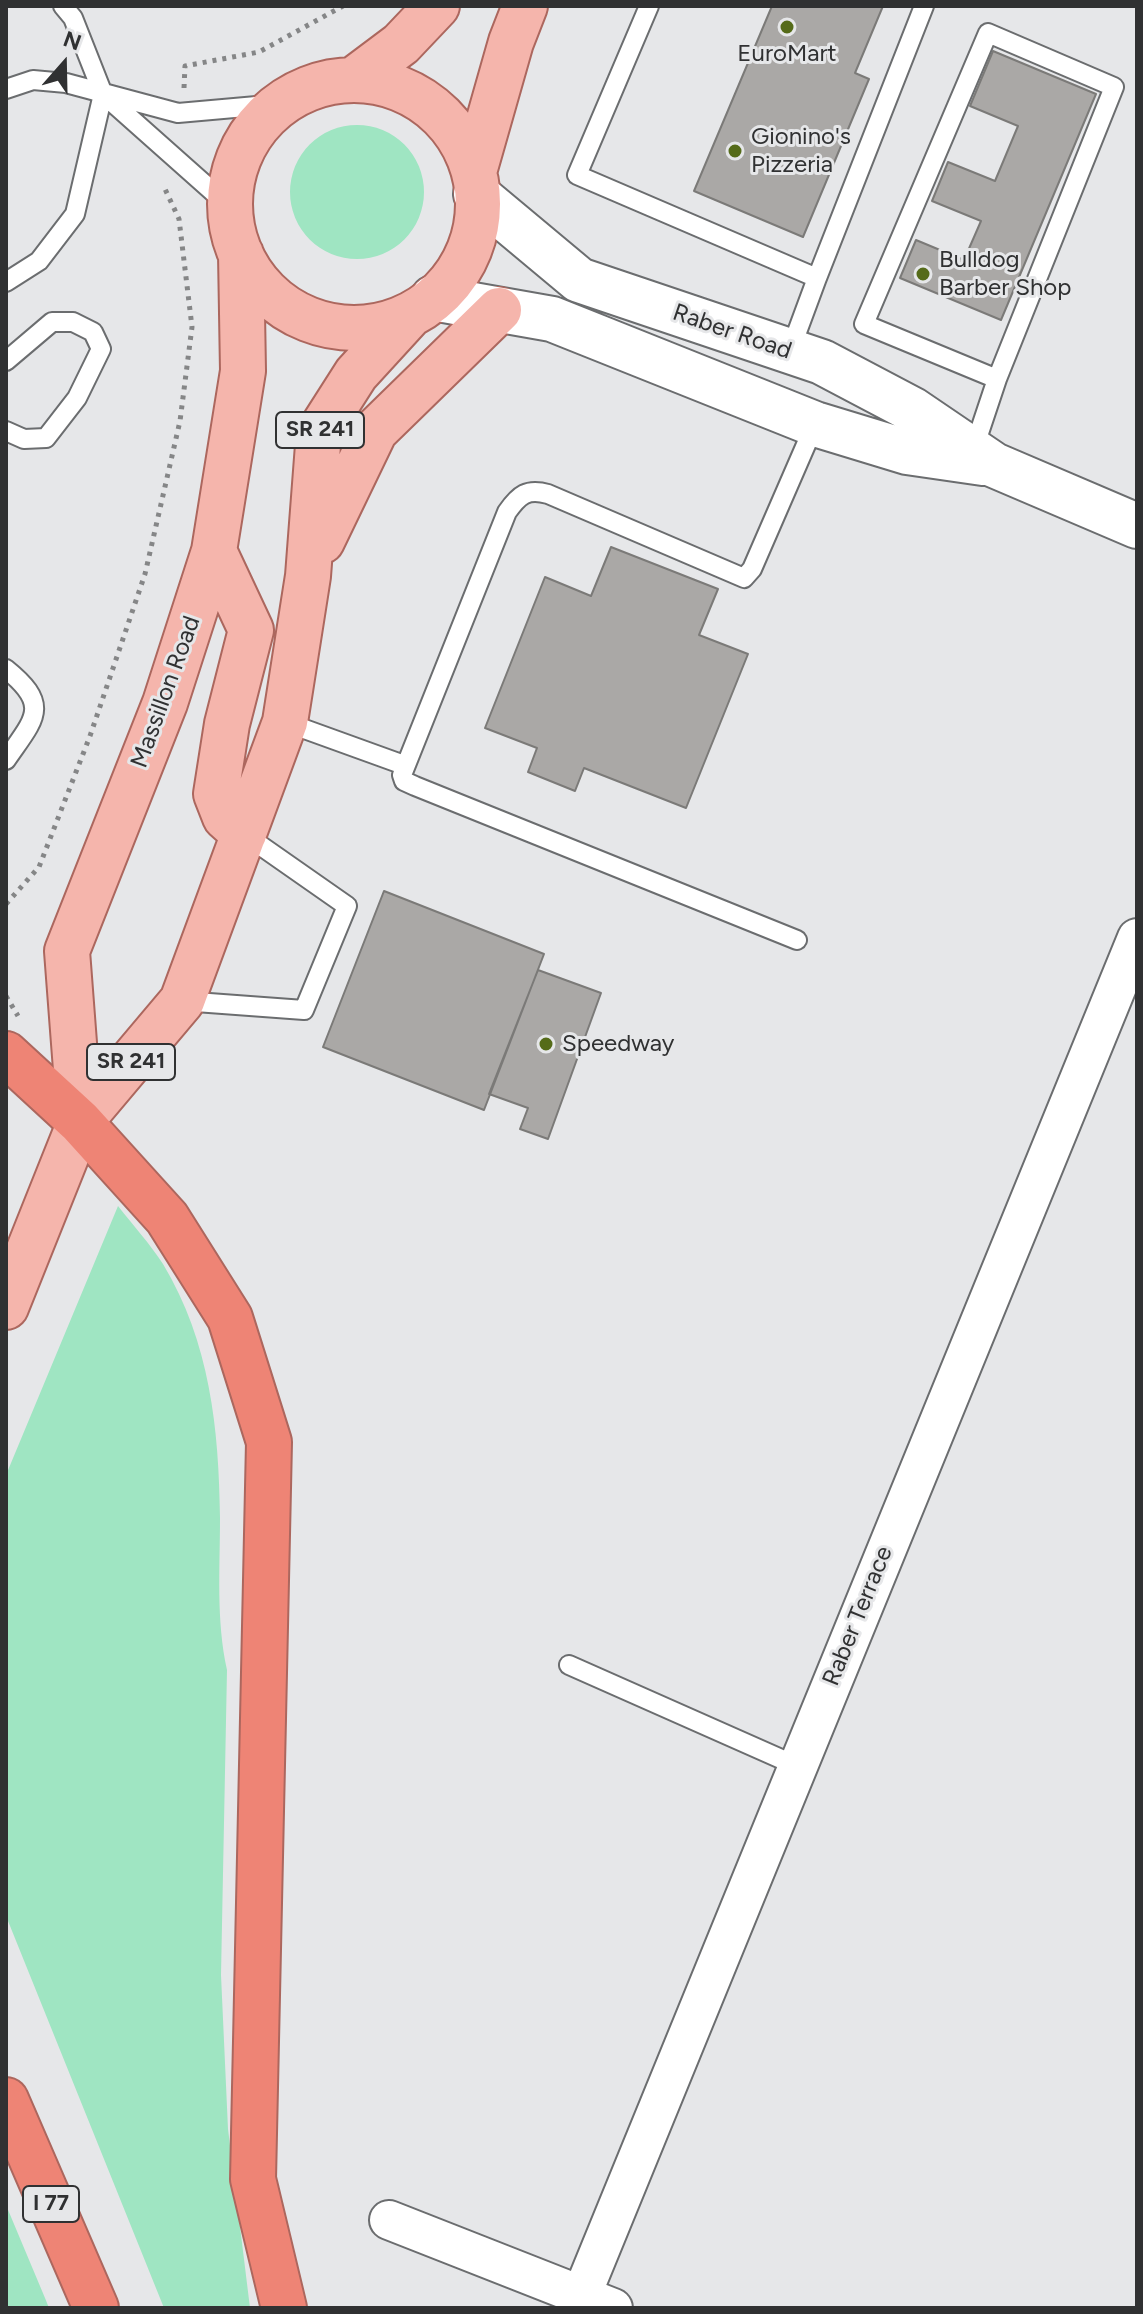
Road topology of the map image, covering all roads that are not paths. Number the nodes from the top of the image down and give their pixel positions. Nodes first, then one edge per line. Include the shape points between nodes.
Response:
1 (63, 6) edge
2 (437, 6) edge
3 (525, 6) edge
4 (649, 6) edge
5 (924, 6) edge
6 (353, 80) junction
7 (6, 89) edge
8 (103, 94) junction
9 (279, 104) junction
10 (475, 183) junction
11 (229, 206) junction
12 (241, 254) junction
13 (817, 278) junction
14 (6, 282) edge
15 (422, 307) junction
16 (499, 310) junction
17 (790, 351) junction
18 (6, 361) edge
19 (997, 379) junction
20 (815, 424) junction
21 (6, 431) edge
22 (983, 458) junction
23 (1137, 526) edge
24 (214, 551) junction
25 (308, 576) junction
26 (12, 674) edge
27 (285, 722) junction
28 (6, 760) edge
29 (404, 765) junction
30 (244, 834) junction
31 (1137, 938) edge
32 (797, 940) dead end
33 (182, 1001) junction
34 (6, 1054) edge
35 (80, 1122) junction
36 (6, 1307) edge
37 (569, 1665) dead end
38 (797, 1766) junction
39 (6, 2100) edge
40 (389, 2220) dead end
41 (597, 2301) edge
42 (96, 2308) edge
43 (284, 2308) edge

1 - 8 lane via 73,18
2 - 6 main road via 401,44
3 - 10 main road
4 - 13 lane via 577,175
5 - 13 lane
6 - 9 main road via 314,86
6 - 10 main road via 392,86 427,104 457,134
7 - 8 lane via 33,80
8 - 9 lane via 183,113
8 - 11 lane
8 - 14 lane via 75,214 39,261
9 - 11 main road via 252,132 234,167
10 - 15 main road via 478,214 468,255 444,290
10 - 17 street, Raber Road via 579,280
11 - 12 main road
12 - 15 main road via 256,282 288,310 328,326 370,327
12 - 24 main road, Massillon Road via 243,371
13 - 17 lane
15 - 16 street, Raber Road
15 - 25 main road, Massillon Road / SR 241 via 356,374 319,432
16 - 20 street, Raber Road via 552,319
16 - 25 main road via 375,431
17 - 22 street, Raber Road via 913,410
18 - 21 lane via 52,322 73,322 93,332 101,349 77,398 46,438 24,439
19 - 19 lane via 1114,87 988,33 864,324
19 - 22 lane
20 - 22 street, Raber Road via 907,452
20 - 29 lane via 744,578 548,494 526,492 517,499 507,512
22 - 23 street, Raber Road
24 - 30 main road via 251,630 216,794 225,817
24 - 35 main road, Massillon Road via 165,703 67,951
25 - 27 main road, Massillon Road / SR 241
26 - 28 lane via 31,692 36,706 32,722
27 - 29 lane
27 - 30 main road, Massillon Road / SR 241
29 - 32 lane via 404,781 415,786
30 - 33 main road, Massillon Road / SR 241
30 - 33 lane via 347,906 304,1010
31 - 38 street, Raber Terrace
33 - 35 main road, Massillon Road / SR 241
34 - 35 highway
35 - 36 main road, Massillon Road / SR 241
35 - 43 highway via 167,1218 230,1318 269,1442 253,2179
37 - 38 lane
38 - 41 street, Raber Terrace
39 - 42 highway, I 77
40 - 41 street

